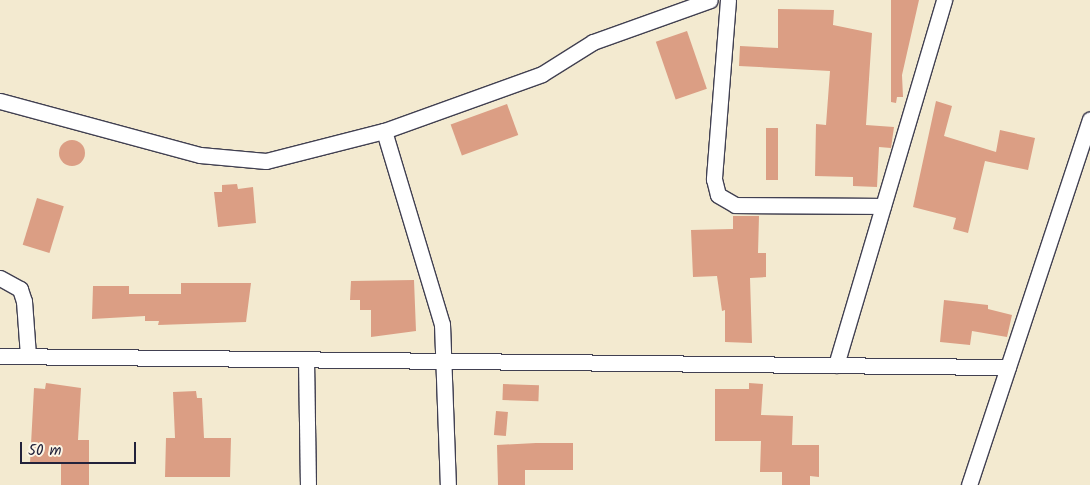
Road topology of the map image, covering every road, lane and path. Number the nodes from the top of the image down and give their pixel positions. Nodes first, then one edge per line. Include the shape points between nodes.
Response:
1 (710, 0) edge
2 (728, 0) edge
3 (944, 0) edge
4 (0, 101) edge
5 (1090, 119) edge
6 (384, 131) junction
7 (883, 206) junction
8 (0, 278) edge
9 (0, 356) edge
10 (28, 356) junction
11 (306, 359) junction
12 (445, 360) junction
13 (836, 365) junction
14 (1008, 367) junction
15 (308, 485) edge
16 (448, 485) edge
17 (970, 485) edge

1 - 6 street via 593,42 542,74
2 - 7 street via 714,179 718,195 735,206
3 - 7 street
4 - 6 street via 200,155 266,161
5 - 14 street
6 - 12 street via 442,324
7 - 13 street
8 - 10 street via 20,289
9 - 10 street
10 - 11 street
11 - 12 street
11 - 15 street
12 - 13 street
12 - 16 street
13 - 14 street
14 - 17 street

